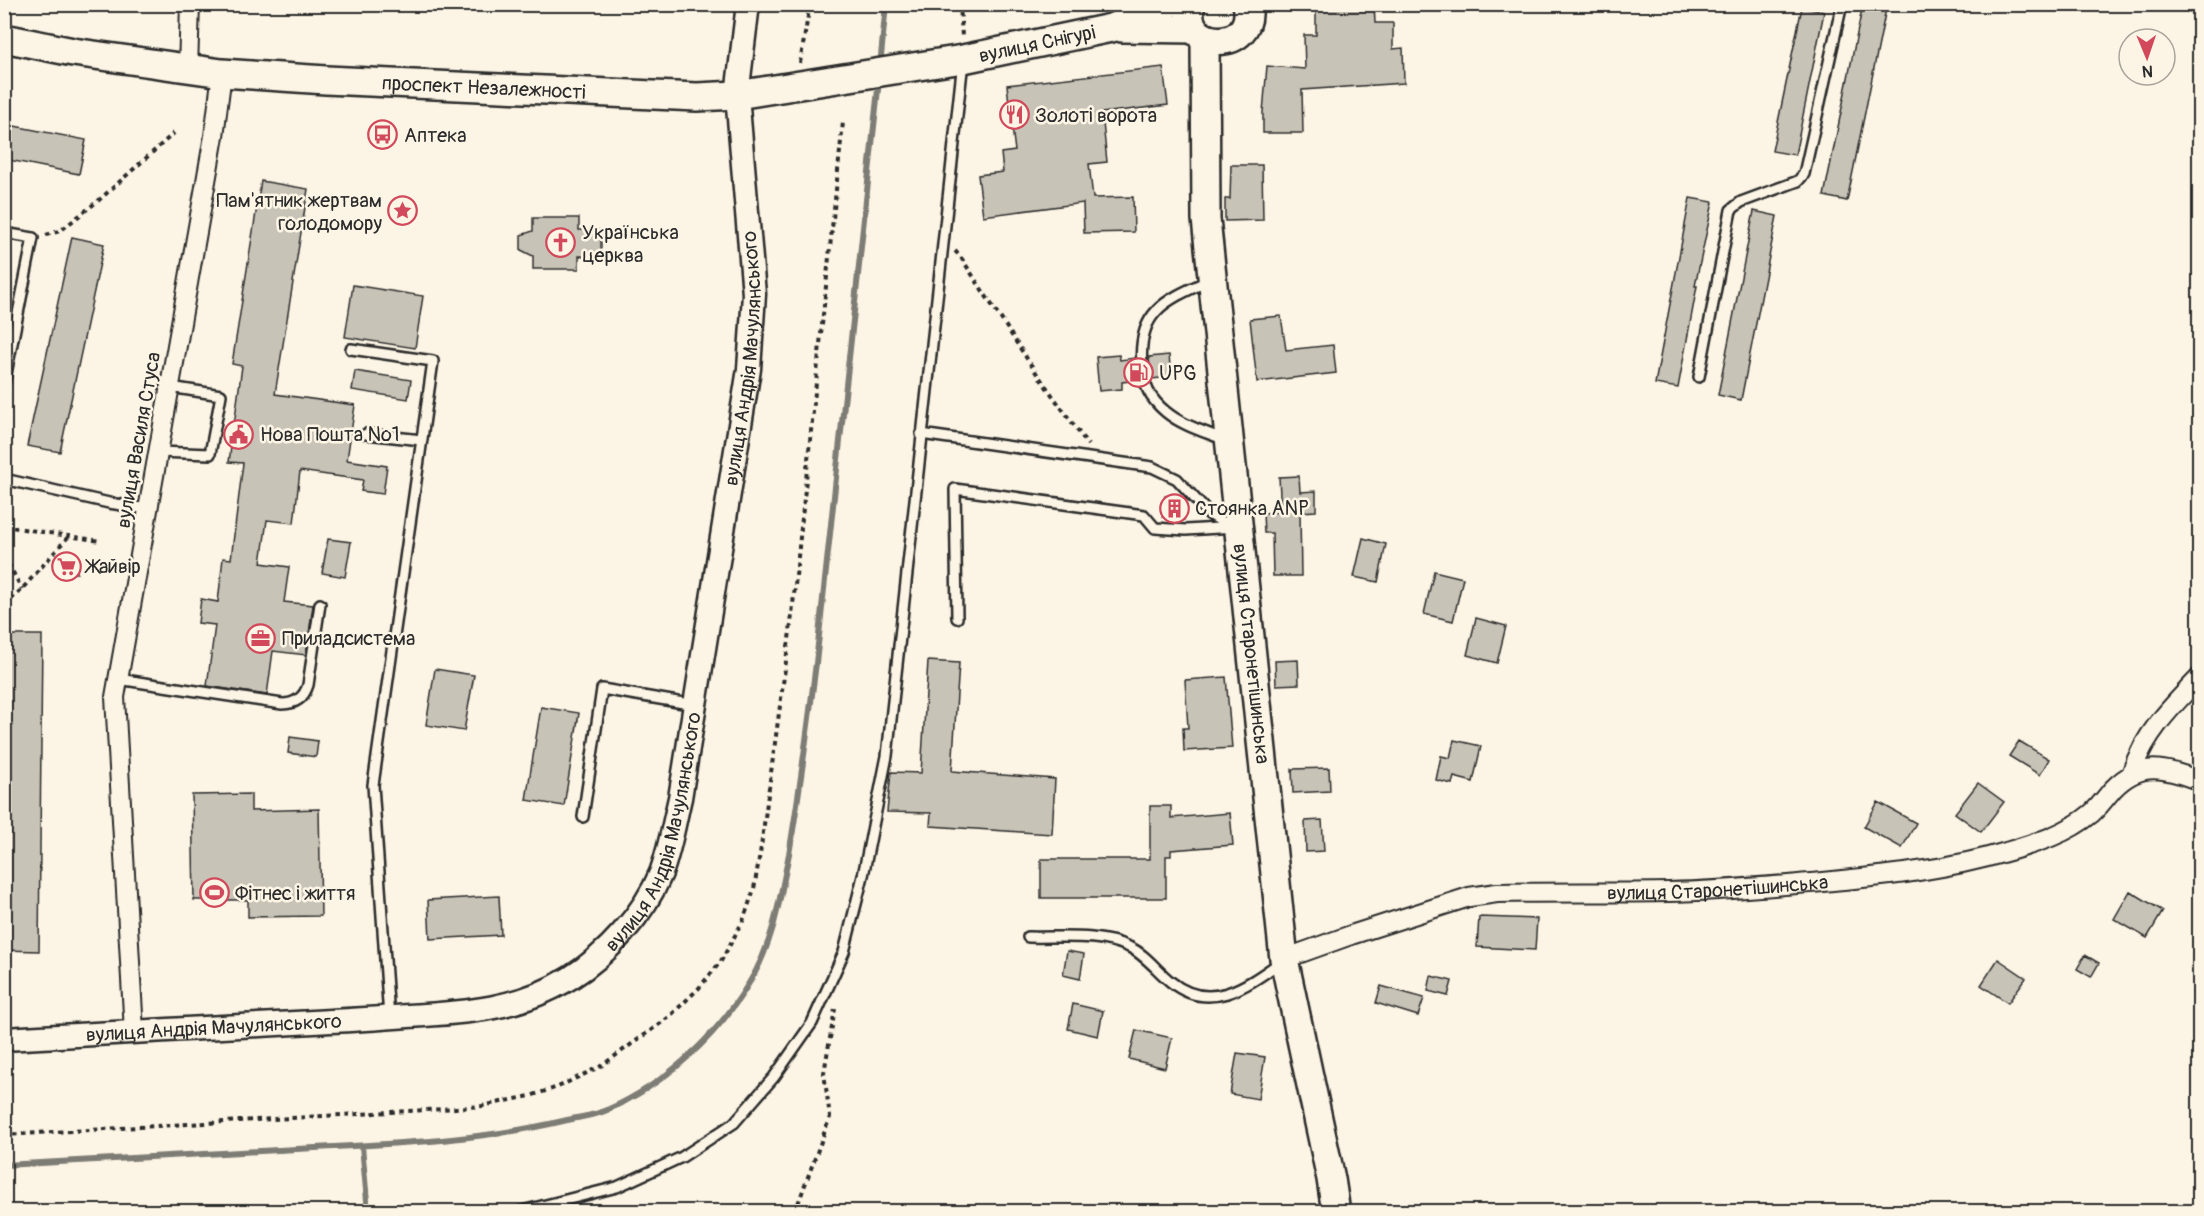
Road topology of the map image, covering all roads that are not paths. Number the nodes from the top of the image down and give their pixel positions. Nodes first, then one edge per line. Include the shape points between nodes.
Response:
1 (190, 4) edge
2 (748, 4) edge
3 (1168, 4) edge
4 (1842, 4) edge
5 (1249, 14) edge
6 (1197, 24) edge
7 (1111, 28) junction
8 (4, 38) edge
9 (963, 59) junction
10 (188, 70) junction
11 (222, 73) junction
12 (737, 95) junction
13 (1205, 97) junction
14 (4, 233) edge
15 (1212, 279) junction
16 (351, 349) dead end
17 (1699, 377) dead end
18 (4, 384) edge
19 (170, 387) junction
20 (366, 434) dead end
21 (921, 434) junction
22 (422, 440) junction
23 (1229, 441) junction
24 (159, 452) junction
25 (4, 480) edge
26 (148, 509) junction
27 (1238, 527) junction
28 (320, 604) dead end
29 (957, 618) dead end
30 (2199, 677) edge
31 (118, 679) junction
32 (695, 705) junction
33 (2132, 772) junction
34 (2199, 781) edge
35 (583, 817) dead end
36 (1028, 937) dead end
37 (1284, 959) junction
38 (389, 1018) junction
39 (134, 1032) junction
40 (4, 1039) edge
41 (518, 1212) edge
42 (1336, 1212) edge

1 - 10 street
2 - 12 street, вулиця Андрія Мачулянського
3 - 7 main road, вулиця Снігурі
4 - 17 lane via 1804,174 1798,181 1741,202 1731,210
5 - 6 main road, вулиця Снігурі via 1238,35 1222,42
5 - 13 main road
6 - 7 main road, вулиця Снігурі
6 - 13 main road, вулиця Старонетішинська
7 - 9 main road, вулиця Снігурі
8 - 10 main road, проспект Незалежності
9 - 12 main road, проспект Незалежності via 804,74
9 - 21 lane
10 - 11 main road, проспект Незалежності
11 - 12 main road, проспект Незалежності via 697,97
11 - 19 street, вулиця Василя Стуса
12 - 32 street, вулиця Андрія Мачулянського via 754,294 749,369
13 - 15 main road, вулиця Старонетішинська via 1206,219
14 - 18 lane via 33,238
15 - 23 main road, вулиця Старонетішинська
15 - 23 lane via 1155,311 1140,345 1144,384 1167,413
16 - 22 lane via 433,361
19 - 24 street, вулиця Василя Стуса
19 - 24 lane via 221,395 210,454
20 - 22 lane
21 - 27 lane via 1152,467 1166,472 1186,488 1217,521
21 - 41 lane via 887,756 844,952 812,1023 774,1077 734,1123 691,1151 617,1187
22 - 38 lane via 373,785
23 - 27 main road, вулиця Старонетішинська
24 - 26 street, вулиця Василя Стуса
25 - 26 lane
26 - 31 street, вулиця Василя Стуса
27 - 29 lane via 1155,528 1144,515 955,489
27 - 37 main road, вулиця Старонетішинська
28 - 31 lane via 308,685 303,696 293,703
30 - 33 street via 2161,719 2137,755
31 - 39 street, вулиця Василя Стуса via 115,697
32 - 35 lane via 602,689
32 - 38 street, вулиця Андрія Мачулянського via 680,798 661,873 646,900 604,951 570,978 508,1005
33 - 34 street via 2145,768
33 - 37 street, вулиця Старонетішинська via 2093,812 2066,831 1957,865 1792,885 1469,897
36 - 37 lane via 1104,940 1130,947 1185,992 1200,996 1230,992
37 - 42 main road, вулиця Старонетішинська
38 - 39 street, вулиця Андрія Мачулянського
39 - 40 street, вулиця Андрія Мачулянського

